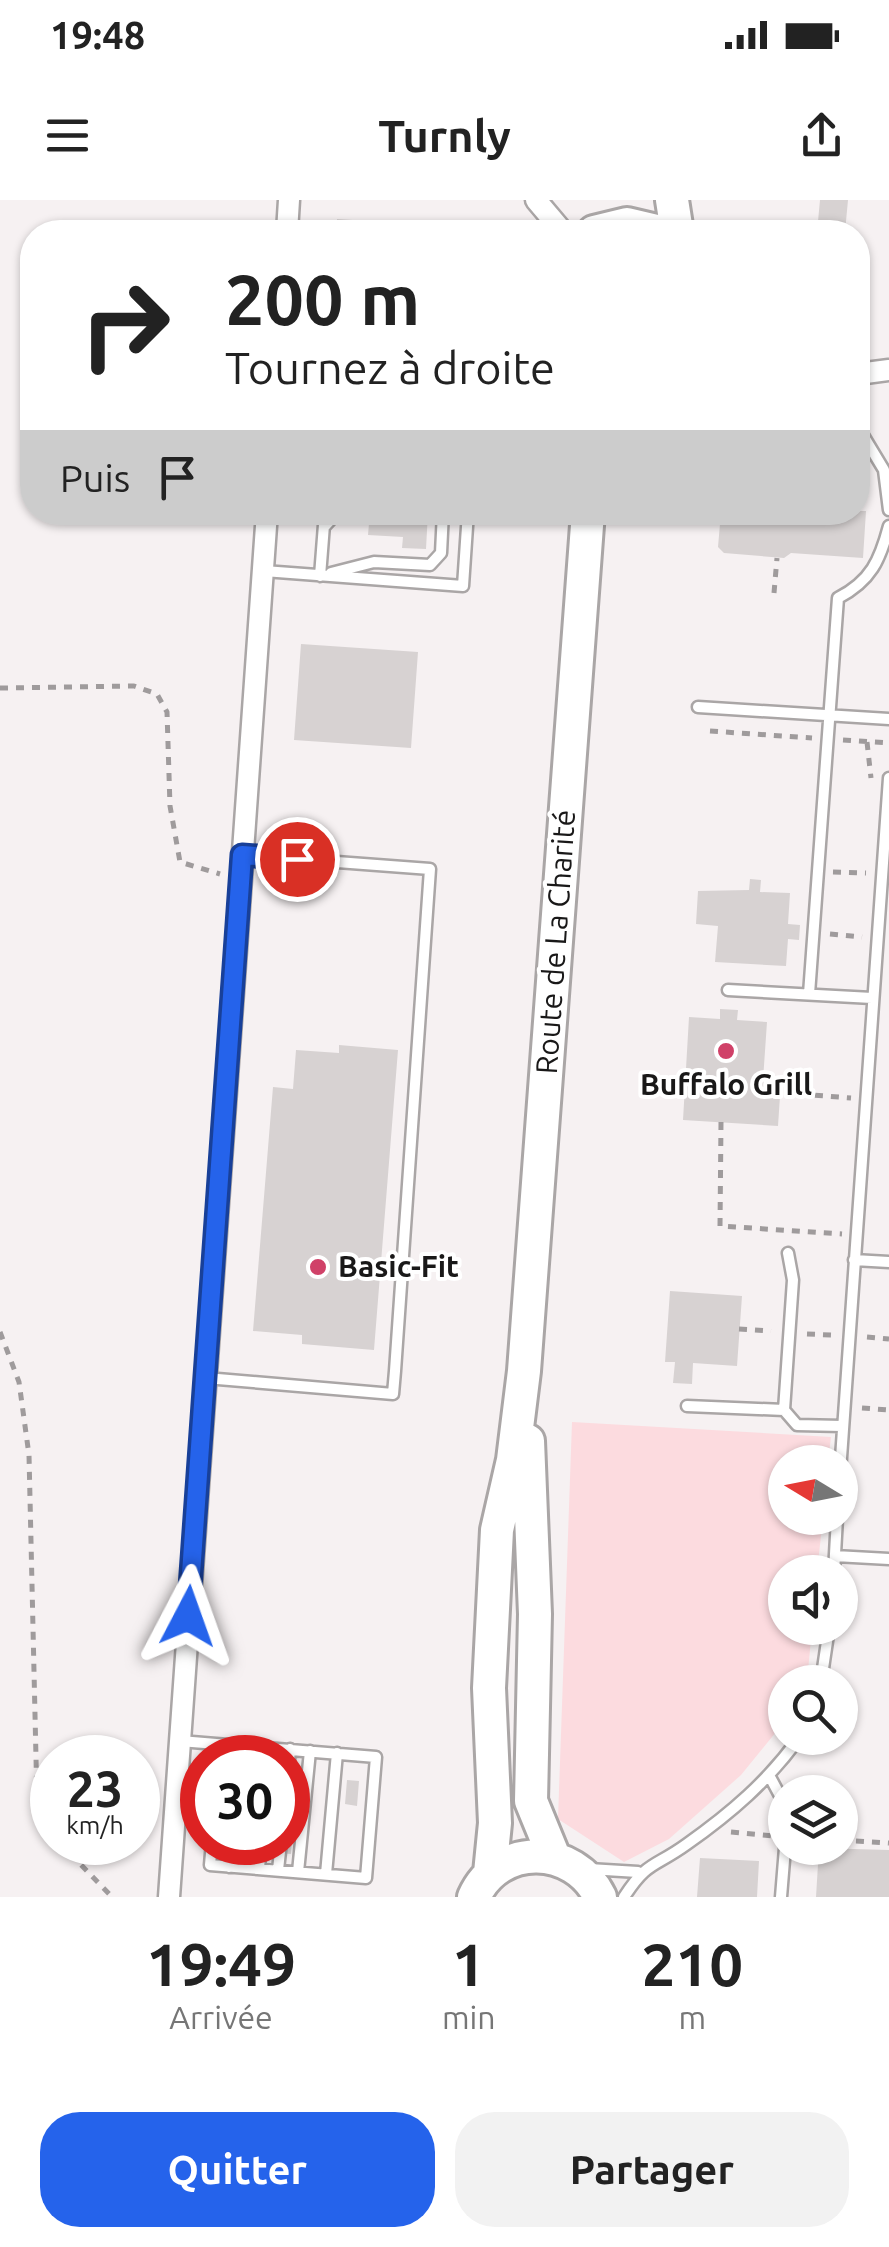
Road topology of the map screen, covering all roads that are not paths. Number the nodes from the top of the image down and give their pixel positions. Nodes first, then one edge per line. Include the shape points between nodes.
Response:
1 (536, 200) edge
2 (622, 200) edge
3 (553, 220) edge
4 (605, 220) edge
5 (870, 447) edge
6 (889, 510) edge
7 (266, 525) edge
8 (442, 525) edge
9 (467, 525) edge
10 (587, 525) edge
11 (889, 526) edge
12 (324, 527) edge
13 (263, 571) junction
14 (320, 576) junction
15 (698, 707) dead end
16 (830, 715) junction
17 (889, 719) edge
18 (889, 778) edge
19 (242, 855) junction
20 (874, 972) junction
21 (889, 973) edge
22 (728, 990) dead end
23 (809, 994) junction
24 (872, 998) junction
25 (788, 1253) dead end
26 (854, 1260) junction
27 (889, 1262) edge
28 (524, 1371) junction
29 (204, 1378) junction
30 (687, 1406) dead end
31 (784, 1410) junction
32 (842, 1426) junction
33 (841, 1445) edge
34 (858, 1557) edge
35 (889, 1558) edge
36 (179, 1740) joint
37 (310, 1751) edge
38 (338, 1754) junction
39 (768, 1779) edge
40 (565, 1862) junction
41 (210, 1865) edge
42 (259, 1865) edge
43 (279, 1865) edge
44 (299, 1865) edge
45 (784, 1865) edge
46 (229, 1866) joint
47 (259, 1869) junction
48 (278, 1870) junction
49 (298, 1872) junction
50 (638, 1872) junction
51 (326, 1874) junction
52 (476, 1890) edge
53 (168, 1897) edge
54 (600, 1897) edge
55 (624, 1897) edge
56 (781, 1897) edge

1 - 3 street
2 - 4 main road
5 - 6 lane via 884,470
7 - 13 street
8 - 14 lane via 440,553 430,565 374,562
9 - 14 lane via 462,586
10 - 28 main road, Route de La Charité
11 - 16 lane via 879,563 858,588 838,598
12 - 14 lane
13 - 14 lane
13 - 19 street
15 - 16 lane
16 - 17 lane
16 - 23 lane
18 - 20 lane
19 - 29 street
19 - 29 lane via 430,868 394,1383 393,1394
20 - 21 lane
20 - 24 lane
22 - 23 lane
23 - 24 lane
24 - 26 lane
25 - 31 lane via 794,1280
26 - 27 lane
26 - 32 lane
28 - 40 main road, Route de La Charité via 533,1526 531,1801
28 - 52 main road, Route de La Charité via 497,1530 490,1688 495,1823
29 - 36 street
30 - 31 lane
31 - 32 lane via 796,1425
32 - 33 lane
34 - 35 lane
36 - 53 street
37 - 38 lane
38 - 51 lane
38 - 51 lane via 376,1756 366,1878
39 - 50 lane via 684,1846
40 - 50 lane
40 - 52 main road via 520,1858
40 - 54 main road, Route de La Charité
41 - 46 lane
42 - 47 lane
43 - 48 lane
44 - 49 lane
45 - 56 lane
46 - 47 lane
47 - 48 lane
48 - 49 lane
49 - 51 lane
50 - 55 lane

